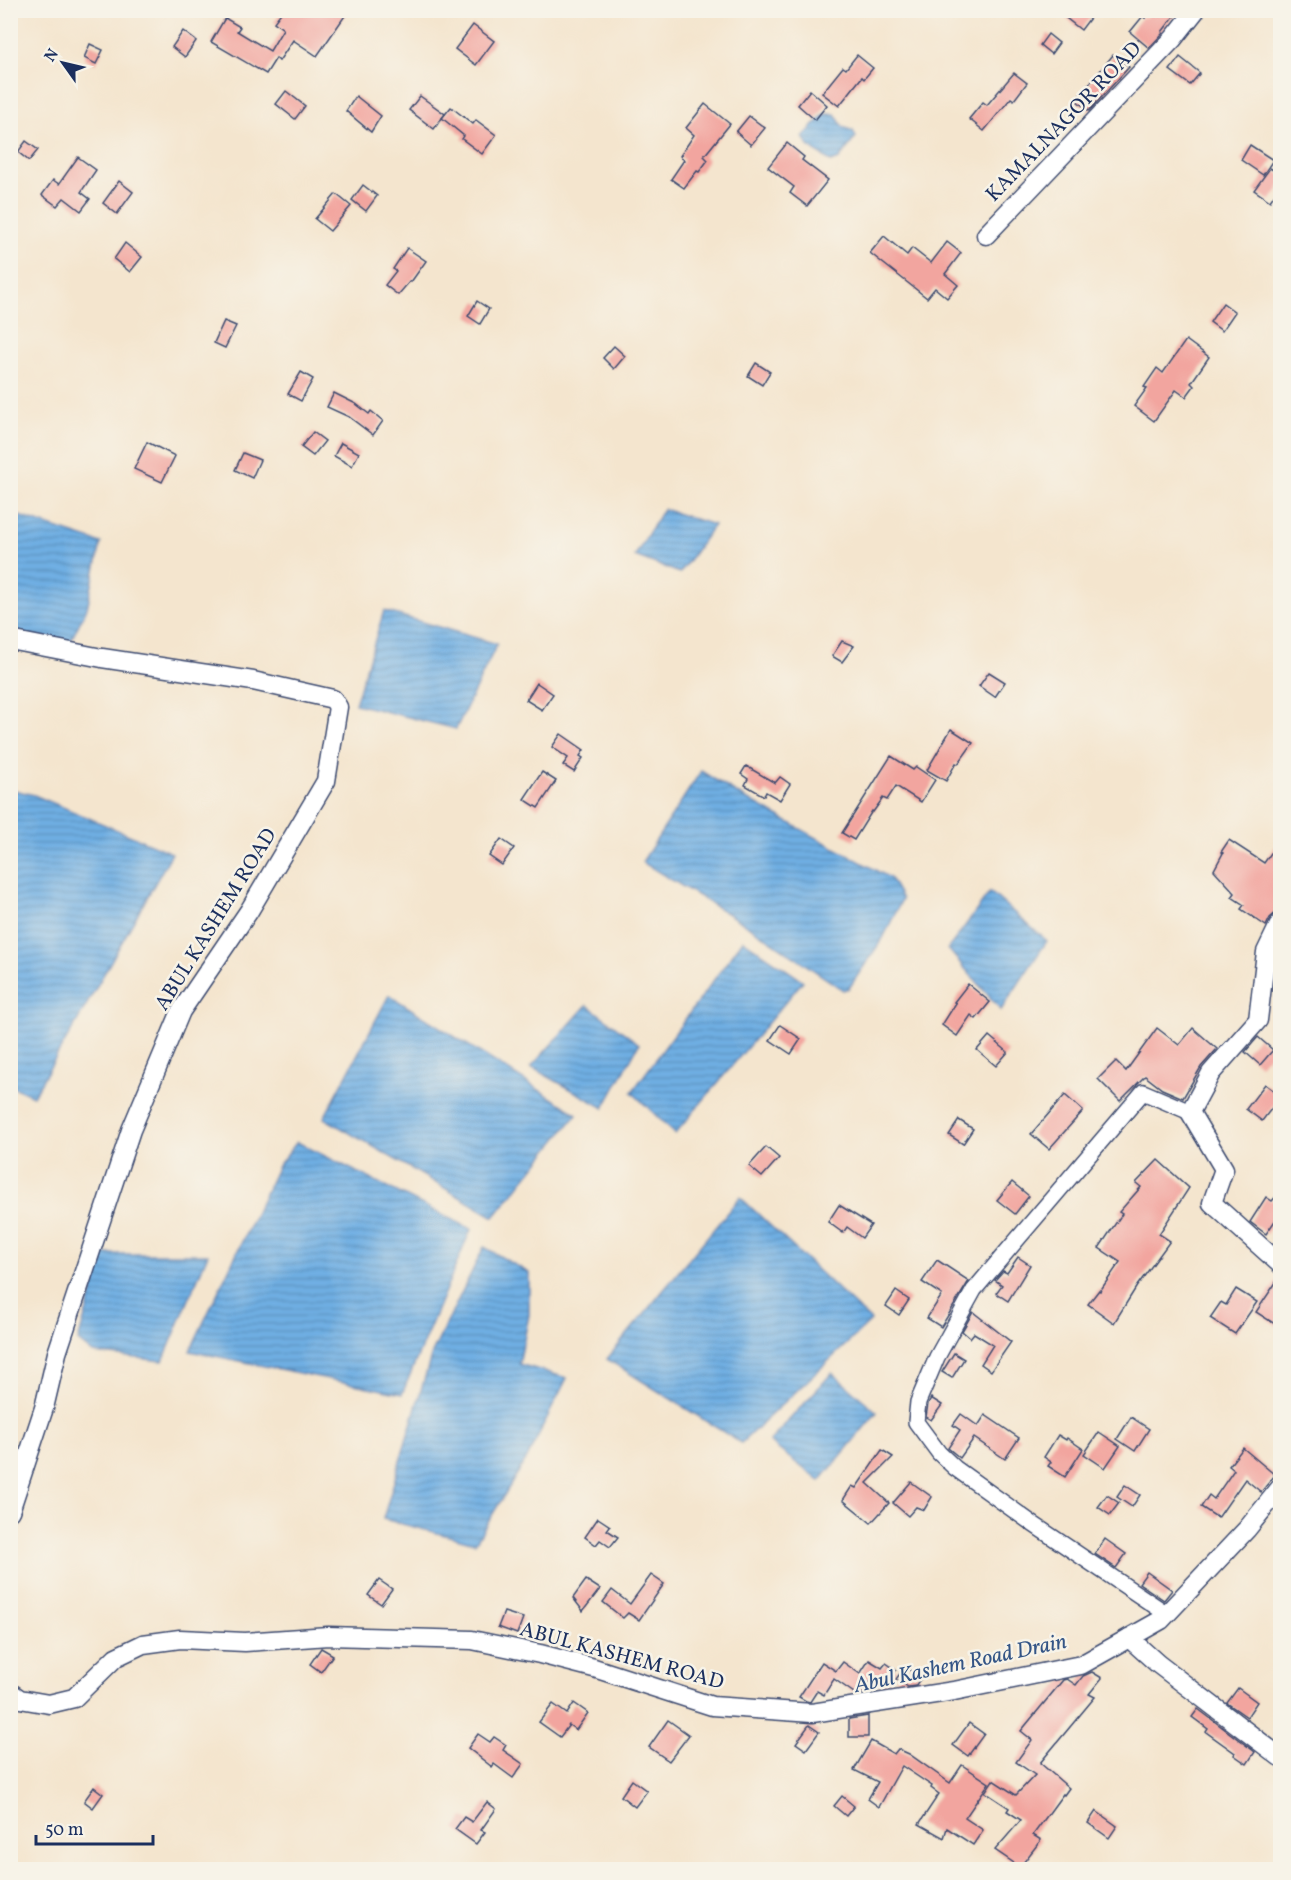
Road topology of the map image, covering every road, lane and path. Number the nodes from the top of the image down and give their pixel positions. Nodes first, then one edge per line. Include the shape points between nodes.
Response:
1 (1196, 10) edge
2 (986, 235) dead end
3 (10, 640) edge
4 (1281, 923) edge
5 (1190, 1112) junction
6 (1281, 1264) edge
7 (1281, 1488) edge
8 (10, 1511) edge
9 (1167, 1614) junction
10 (1129, 1638) junction
11 (10, 1692) edge
12 (1281, 1757) edge

1 - 2 street, KAMALNAGOR ROAD
3 - 8 street, ABUL KASHEM ROAD via 253,681 333,699 338,707 326,781 249,911 181,1011 130,1130
4 - 5 street via 1266,952 1258,1020 1211,1073
5 - 6 street via 1224,1169 1212,1203
5 - 9 street via 1143,1092 974,1290 937,1357 918,1402 916,1422 955,1468
7 - 9 street, ABUL KASHEM ROAD
9 - 10 street, ABUL KASHEM ROAD
10 - 11 street, ABUL KASHEM ROAD via 1081,1665 954,1691 812,1713 712,1706 540,1654 472,1640 408,1638 328,1636 245,1642 180,1639 143,1644 116,1657 74,1698 49,1704 20,1699
10 - 12 street

